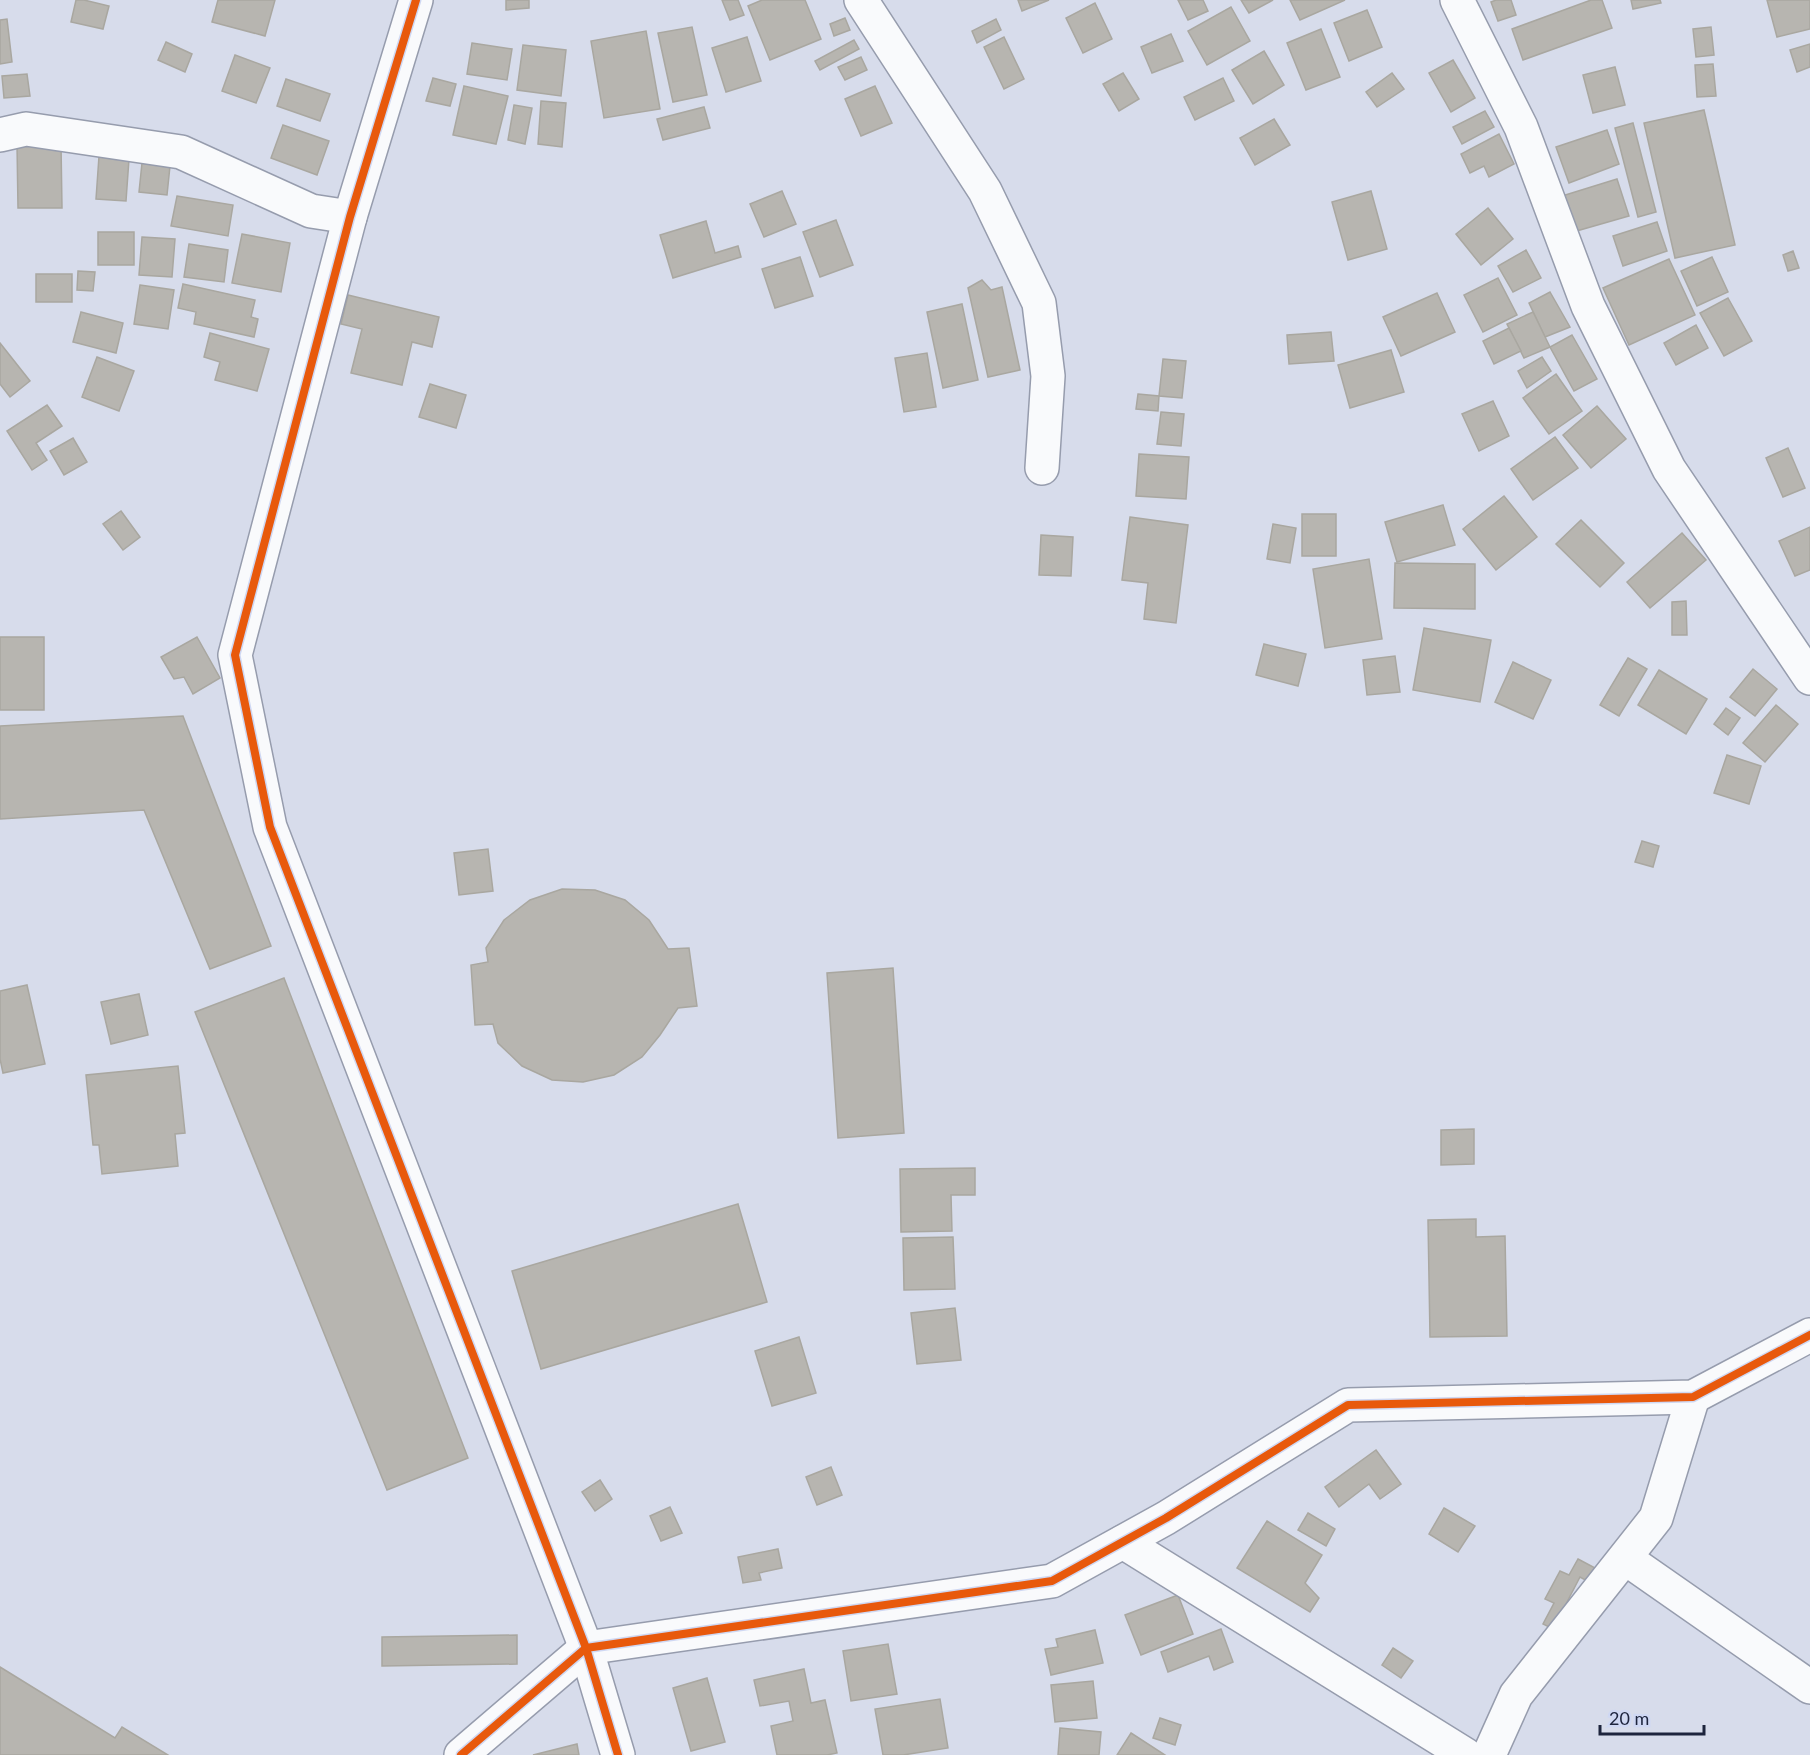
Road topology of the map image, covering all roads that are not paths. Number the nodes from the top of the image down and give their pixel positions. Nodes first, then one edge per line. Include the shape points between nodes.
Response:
1 (416, 0) edge
2 (861, 0) edge
3 (1457, 0) edge
4 (0, 135) edge
5 (350, 217) junction
6 (1042, 468) dead end
7 (1810, 678) edge
8 (1810, 1335) edge
9 (1693, 1397) junction
10 (1123, 1542) junction
11 (1625, 1558) junction
12 (586, 1648) junction
13 (1810, 1687) edge
14 (461, 1755) edge
15 (618, 1755) edge
16 (1466, 1755) edge
17 (1489, 1755) edge

1 - 5 street
2 - 6 street via 985,191 1039,303 1048,376
3 - 7 street via 1521,127 1588,306 1670,470
4 - 5 street via 26,129 181,152 310,211
5 - 12 street via 235,655 270,828
8 - 9 street
9 - 10 street via 1348,1405
9 - 11 street via 1656,1518
10 - 12 street via 1052,1581
10 - 16 street
11 - 13 street
11 - 17 street via 1516,1695
12 - 14 street
12 - 15 street

